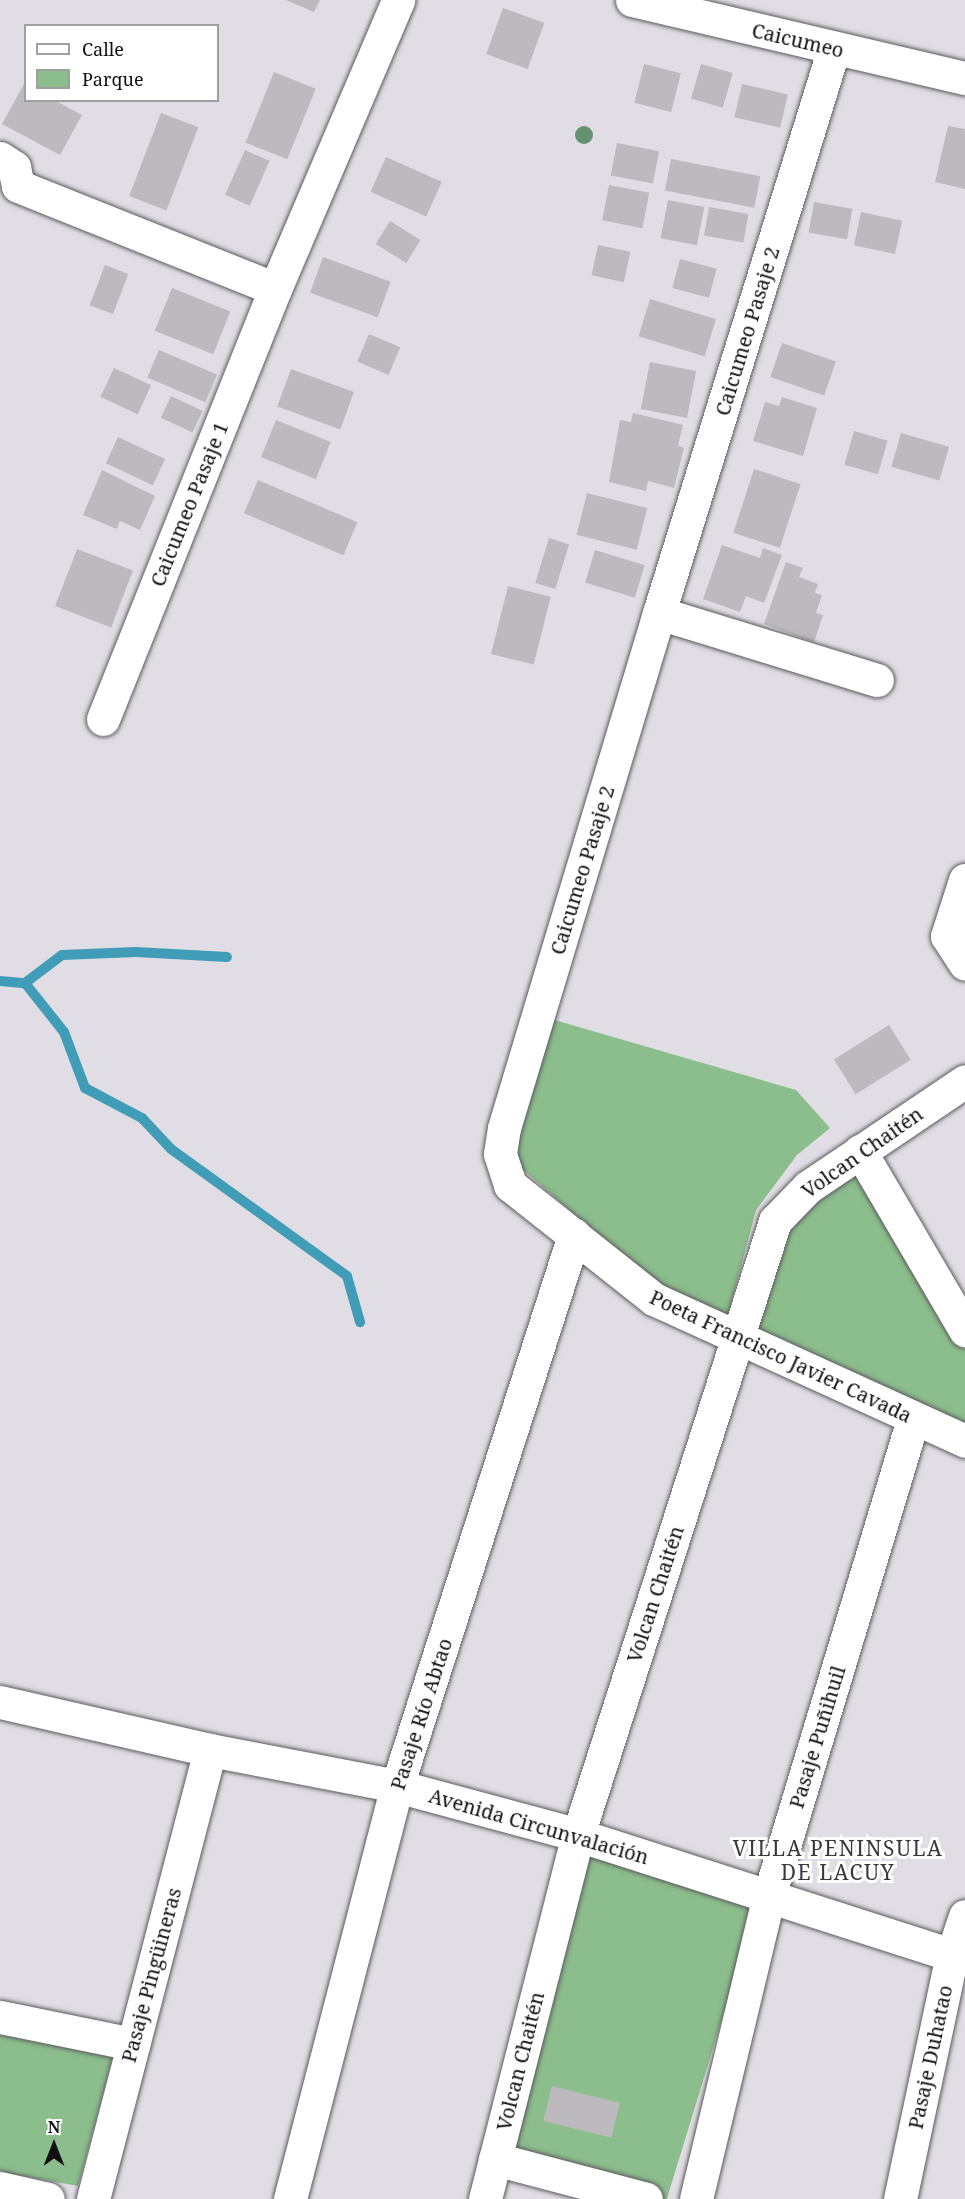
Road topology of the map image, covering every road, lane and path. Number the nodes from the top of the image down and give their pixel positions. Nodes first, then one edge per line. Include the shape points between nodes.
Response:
1 (398, 0) edge
2 (632, 0) edge
3 (834, 48) junction
4 (965, 78) edge
5 (0, 158) edge
6 (275, 289) junction
7 (659, 613) junction
8 (877, 680) dead end
9 (103, 719) dead end
10 (965, 880) edge
11 (965, 964) edge
12 (965, 1081) edge
13 (504, 1128) joint
14 (860, 1151) junction
15 (574, 1236) junction
16 (965, 1330) edge
17 (738, 1335) junction
18 (913, 1418) junction
19 (965, 1441) edge
20 (0, 1702) edge
21 (210, 1750) junction
22 (397, 1786) junction
23 (578, 1835) junction
24 (769, 1896) junction
25 (965, 1916) edge
26 (958, 1957) edge
27 (0, 2017) edge
28 (133, 2044) junction
29 (495, 2159) junction
30 (0, 2188) edge
31 (48, 2199) edge
32 (93, 2199) edge
33 (290, 2199) edge
34 (485, 2199) edge
35 (646, 2199) edge
36 (696, 2199) edge
37 (900, 2199) edge

1 - 6 street, Caicumeo Pasaje 1
2 - 3 street, Caicumeo
3 - 4 street, Caicumeo
3 - 7 street, Caicumeo Pasaje 2
5 - 6 street via 14,167 18,186
6 - 9 street, Caicumeo Pasaje 1
7 - 8 street
7 - 13 street, Caicumeo Pasaje 2
10 - 11 street via 947,936
12 - 14 street, Volcan Chaitén
13 - 15 street, Poeta Francisco Javier Cavada via 501,1162 510,1185
14 - 16 street
14 - 17 street, Volcan Chaitén via 808,1187 775,1221
15 - 17 street, Poeta Francisco Javier Cavada via 654,1299
15 - 22 street, Pasaje Río Abtao
17 - 18 street, Poeta Francisco Javier Cavada
17 - 23 street, Volcan Chaitén
18 - 19 street, Poeta Francisco Javier Cavada
18 - 24 street, Pasaje Puñihuil
20 - 21 street, Avenida Circunvalación
21 - 22 street, Avenida Circunvalación
21 - 28 street, Pasaje Pingüineras
22 - 23 street, Avenida Circunvalación
22 - 33 street, Pasaje Río Abtao
23 - 24 street, Avenida Circunvalación
23 - 29 street, Volcan Chaitén
24 - 26 street, Avenida Circunvalación
24 - 36 street, Pasaje Puñihuil
25 - 26 street, Pasaje Duhatao
26 - 37 street, Pasaje Duhatao
27 - 28 street
28 - 32 street, Pasaje Pingüineras
29 - 34 street, Volcan Chaitén
29 - 35 street
30 - 31 street

